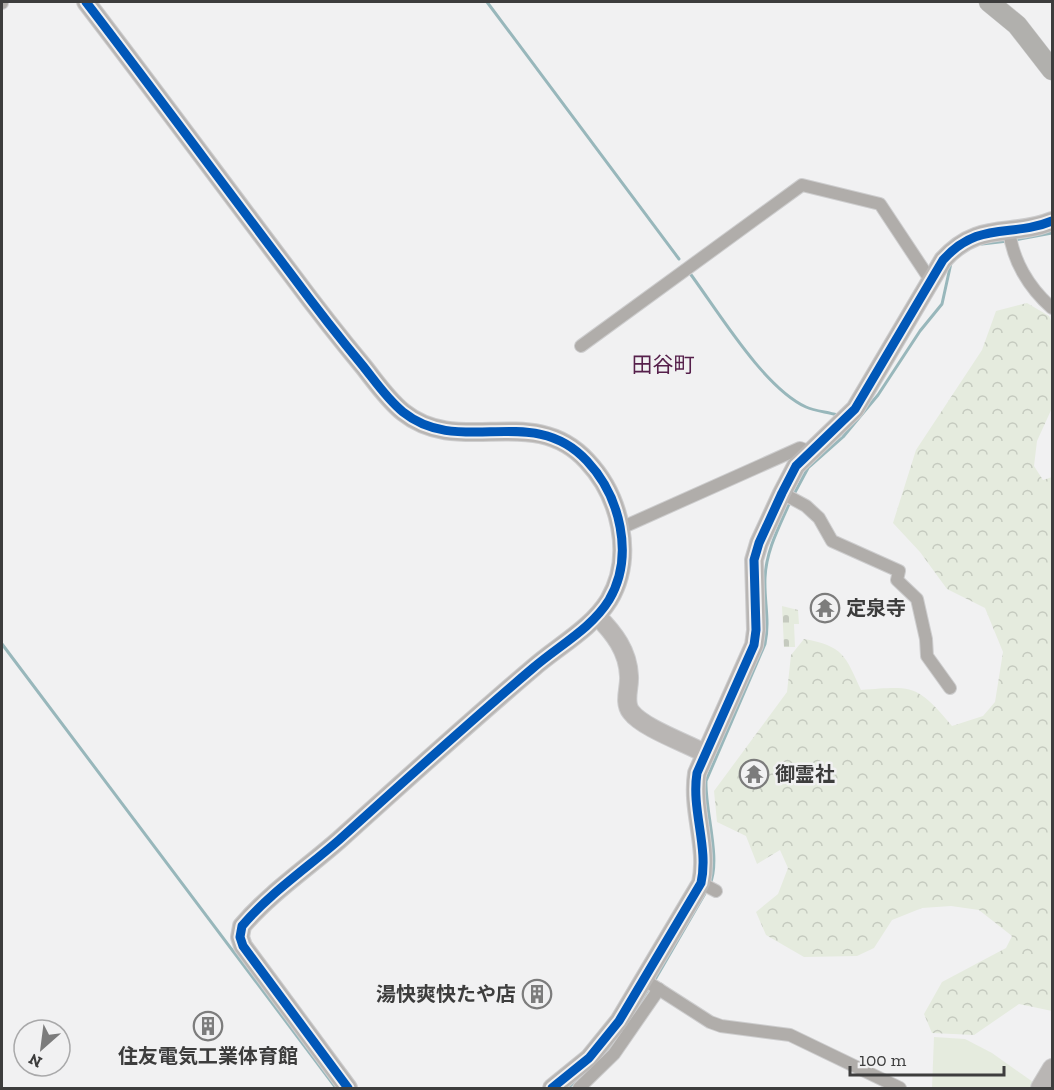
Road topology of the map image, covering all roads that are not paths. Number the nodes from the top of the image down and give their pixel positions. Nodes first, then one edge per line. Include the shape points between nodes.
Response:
1 (86, 2) edge
2 (990, 2) edge
3 (1029, 39) junction
4 (1053, 52) edge
5 (1053, 70) edge
6 (1053, 221) edge
7 (1010, 237) junction
8 (931, 281) junction
9 (1053, 308) edge
10 (581, 345) dead end
11 (810, 452) junction
12 (788, 496) junction
13 (621, 528) junction
14 (597, 616) junction
15 (950, 688) dead end
16 (704, 753) junction
17 (643, 979) junction
18 (658, 989) junction
19 (1052, 1070) edge
20 (348, 1089) edge
21 (552, 1089) edge
22 (579, 1089) edge
23 (900, 1089) edge
24 (1040, 1089) edge

1 - 13 street via 320,313 396,406 415,420 446,432 523,430 565,443 596,472
2 - 3 main road
3 - 4 street
3 - 5 main road
6 - 7 street
7 - 8 street via 968,238 943,260
7 - 9 street via 1031,286
8 - 10 street via 880,204 802,186
8 - 11 street via 855,409
11 - 12 street via 796,466
11 - 13 street via 800,448
12 - 15 street via 819,518 832,541 898,571 897,580 917,599 927,656
12 - 16 street via 760,539 754,560 754,645
13 - 14 street via 618,580
14 - 16 street via 614,633 625,658 630,674 627,702 633,715
14 - 20 street via 536,665 242,926 243,946
16 - 17 street via 694,793 708,886
17 - 18 street
17 - 21 street via 602,1045
18 - 22 street via 614,1054
18 - 23 street via 710,1022 790,1035
19 - 24 street

